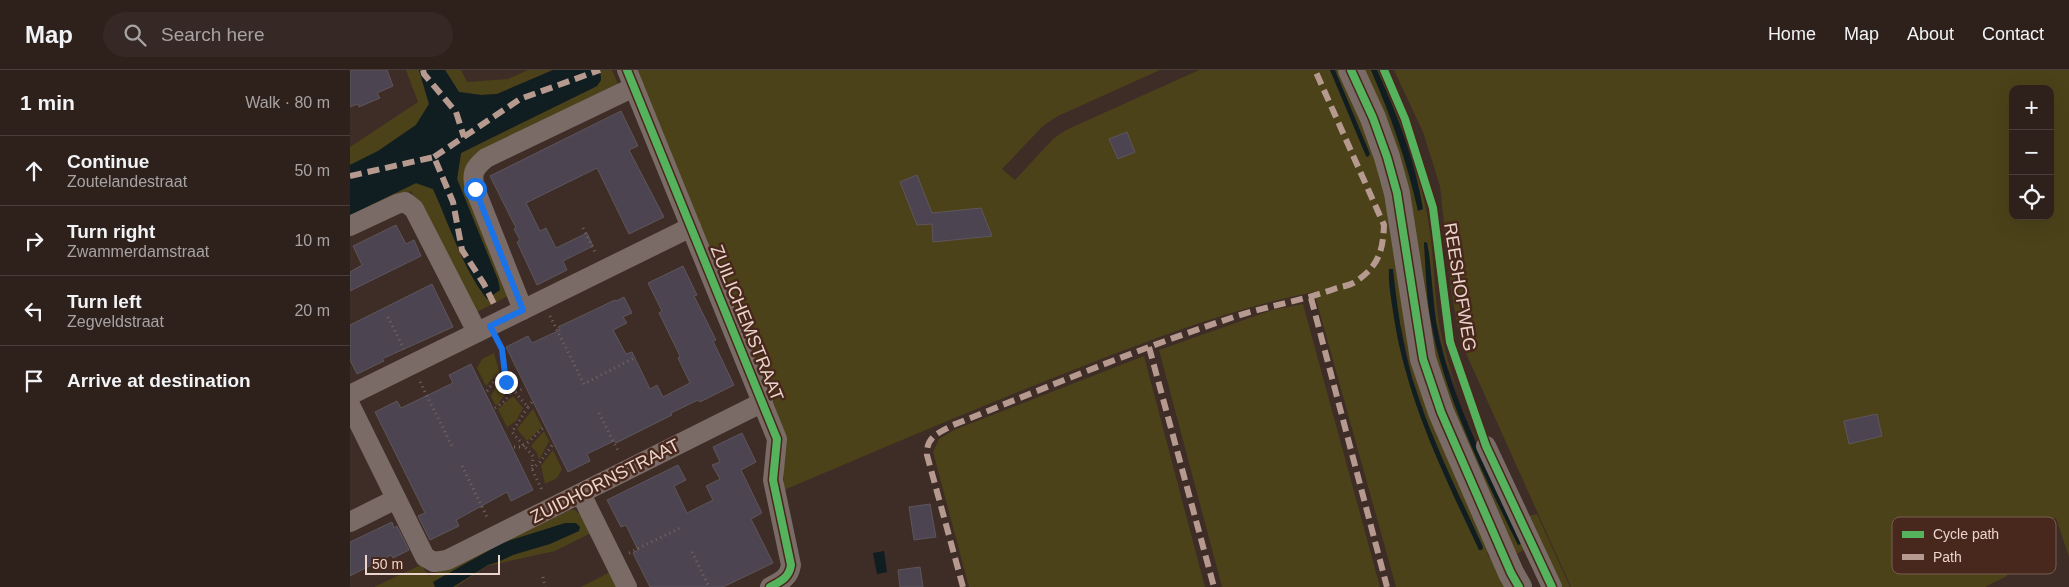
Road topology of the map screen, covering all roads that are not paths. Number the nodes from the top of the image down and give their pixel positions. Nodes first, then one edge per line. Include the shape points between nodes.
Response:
1 (1351, 70) edge
2 (630, 78) edge
3 (350, 226) edge
4 (691, 227) junction
5 (523, 310) junction
6 (484, 329) junction
7 (350, 395) edge
8 (763, 402) junction
9 (350, 406) edge
10 (1486, 446) dead end
11 (580, 494) junction
12 (396, 499) junction
13 (350, 522) edge
14 (1540, 561) junction
15 (1515, 582) edge
16 (627, 587) edge
17 (770, 587) edge
18 (1552, 587) edge

1 - 15 street via 1373,118 1397,193 1424,358 1438,403
2 - 4 street, ZUILICHEMSTRAAT
2 - 5 street via 486,158 475,168 472,177 475,189
3 - 6 street via 405,202 414,209
4 - 5 street
4 - 8 street, ZUILICHEMSTRAAT
5 - 6 street
6 - 7 street
8 - 11 street, ZUIDHORNSTRAAT
8 - 17 street, ZUILICHEMSTRAAT via 777,439 773,480 792,565 786,579
9 - 12 street
10 - 14 street
11 - 12 street, ZUIDHORNSTRAAT via 447,560 434,562 425,557
11 - 16 street
12 - 13 street
14 - 15 street
14 - 18 street

